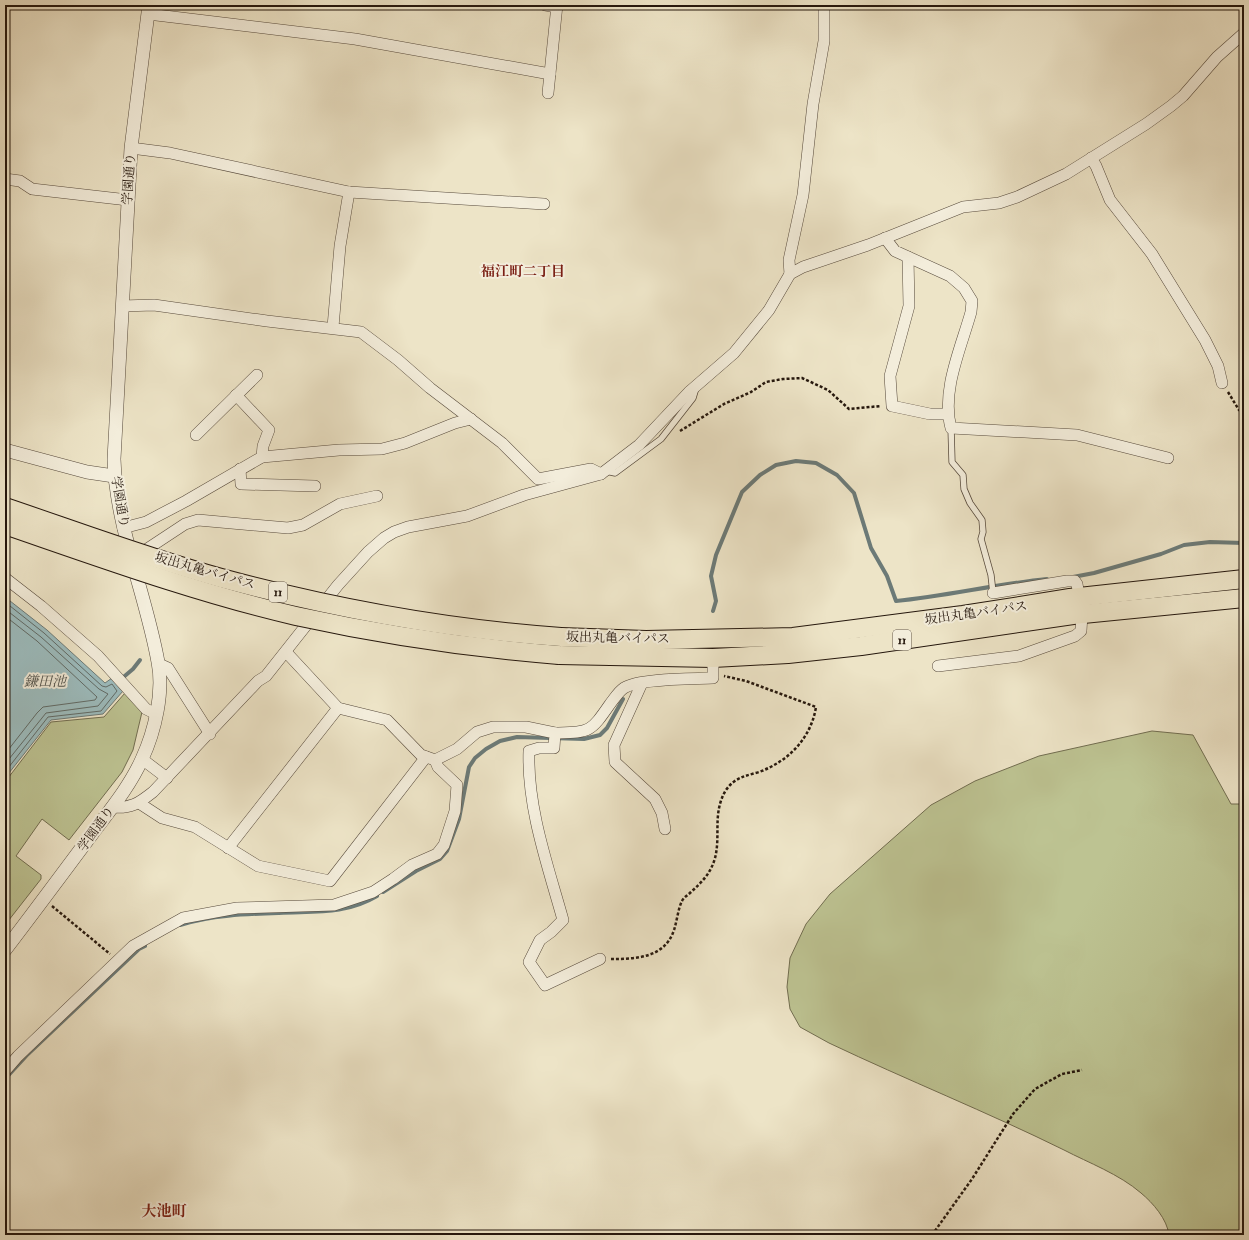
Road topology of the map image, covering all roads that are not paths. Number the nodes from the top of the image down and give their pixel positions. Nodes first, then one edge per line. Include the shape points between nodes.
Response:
1 (545, 5) edge
2 (824, 5) edge
3 (557, 6) edge
4 (149, 10) edge
5 (1244, 33) edge
6 (550, 74) junction
7 (548, 93) dead end
8 (131, 148) junction
9 (1091, 158) junction
10 (5, 179) edge
11 (349, 192) junction
12 (128, 200) junction
13 (544, 204) dead end
14 (885, 238) junction
15 (908, 257) junction
16 (790, 274) junction
17 (122, 306) junction
18 (333, 328) junction
19 (257, 374) dead end
20 (1222, 383) road end
21 (697, 385) junction
22 (236, 395) junction
23 (947, 414) junction
24 (471, 419) junction
25 (951, 428) junction
26 (196, 435) dead end
27 (5, 450) edge
28 (262, 457) junction
29 (1168, 458) dead end
30 (240, 469) junction
31 (603, 472) junction
32 (114, 476) junction
33 (315, 486) dead end
34 (377, 496) dead end
35 (5, 507) edge
36 (5, 525) edge
37 (123, 528) junction
38 (132, 558) junction
39 (5, 578) edge
40 (1244, 579) edge
41 (992, 588) joint
42 (1244, 598) edge
43 (1081, 605) junction
44 (286, 652) junction
45 (159, 664) junction
46 (714, 666) junction
47 (938, 666) dead end
48 (642, 683) junction
49 (338, 708) junction
50 (156, 714) junction
51 (210, 734) junction
52 (555, 737) junction
53 (142, 759) junction
54 (431, 759) junction
55 (167, 778) junction
56 (139, 803) junction
57 (112, 807) junction
58 (665, 829) dead end
59 (228, 848) junction
60 (5, 950) edge
61 (600, 959) road end
62 (5, 1071) edge

1 - 3 street
2 - 16 street via 824,41 802,195 789,260
3 - 6 street
4 - 6 street via 355,39
4 - 8 street, 学園通り
5 - 9 street via 1217,57 1171,106
6 - 7 street
8 - 11 street via 170,153
8 - 12 street, 学園通り
9 - 14 street via 1066,174 1017,197 999,203 963,207
9 - 20 street via 1110,200 1152,254 1205,340 1218,366
10 - 12 street via 20,181 32,189
11 - 13 street
11 - 18 street via 340,246
12 - 17 street, 学園通り
14 - 15 street via 894,251
14 - 16 street via 803,266
15 - 23 street via 950,276 964,288 972,301 971,312 952,372
15 - 23 street via 909,306 890,376 892,406 930,414
16 - 21 street via 769,310 734,353
17 - 18 street via 154,304
17 - 32 street, 学園通り
18 - 24 street via 361,332
19 - 22 street
21 - 31 street via 639,445
21 - 31 lane via 693,398 661,438 615,473
22 - 26 street
22 - 28 street via 269,430
23 - 25 street
24 - 28 street via 382,449
24 - 31 street via 502,442 538,479 591,469
25 - 29 street via 1077,435
25 - 41 lane via 952,462 963,475 964,489 982,520 981,539
27 - 32 street via 87,472
28 - 30 street
30 - 33 street via 241,484
30 - 37 street via 146,522
31 - 44 street via 524,495 467,516 394,532 368,552
32 - 37 street, 学園通り
34 - 38 street via 340,504 304,525 288,528 198,520 185,524
35 - 43 highway, 坂出丸亀バイパス / 11, bridge via 220,577 297,597 358,611 511,634 646,640 793,637 956,616
36 - 46 highway, 坂出丸亀バイパス / 11, bridge via 214,594 295,616 433,642 559,655
37 - 38 street, 学園通り
38 - 45 street, 学園通り
39 - 50 street via 70,631 146,709
40 - 43 highway, 坂出丸亀バイパス / 11
41 - 43 street via 1075,582
42 - 43 highway, 坂出丸亀バイパス / 11
43 - 46 highway, 坂出丸亀バイパス / 11 via 861,646
43 - 47 street via 1081,631 1075,636 1019,656
44 - 49 street
44 - 51 street
45 - 50 street, 学園通り
45 - 51 street via 168,668
46 - 48 street via 713,678
48 - 52 street via 625,687 595,726
48 - 58 street via 614,745 615,762 655,800 662,813
49 - 54 street via 387,720 421,755
49 - 59 street
50 - 53 street, 学園通り
51 - 55 street
52 - 54 street via 526,727 494,727 477,732 457,749
52 - 61 street via 554,748 529,751 528,773 545,856 563,920 540,940 529,962 545,985
53 - 55 street
53 - 57 street, 学園通り
54 - 59 street via 330,881 258,866
54 - 62 street via 457,785 455,811 444,846 437,854 412,865 373,892 334,905 237,908 183,918 158,930 133,946
55 - 56 street
56 - 57 street via 124,808
56 - 59 street via 162,818 195,827
57 - 60 street, 学園通り

